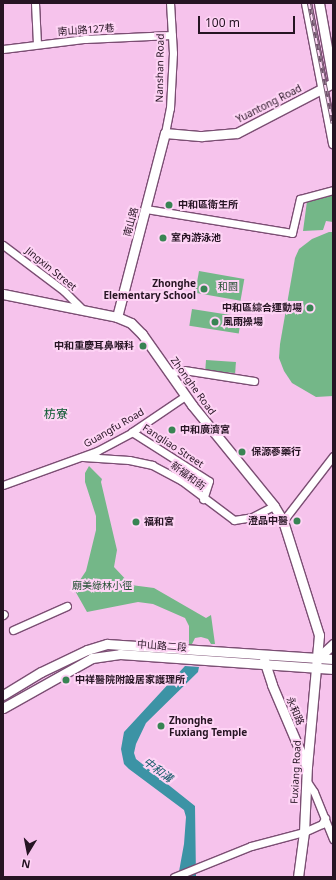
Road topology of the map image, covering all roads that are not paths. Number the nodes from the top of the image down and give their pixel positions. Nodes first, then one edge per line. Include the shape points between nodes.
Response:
1 (35, 3) edge
2 (170, 3) edge
3 (306, 3) edge
4 (318, 3) edge
5 (172, 35) junction
6 (37, 44) junction
7 (3, 49) edge
8 (333, 82) edge
9 (322, 90) junction
10 (165, 133) junction
11 (333, 143) edge
12 (333, 190) edge
13 (146, 209) junction
14 (3, 245) edge
15 (3, 294) edge
16 (84, 311) junction
17 (117, 317) junction
18 (170, 373) junction
19 (254, 381) dead end
20 (185, 396) junction
21 (132, 432) junction
22 (333, 456) edge
23 (83, 457) junction
24 (3, 485) edge
25 (203, 499) junction
26 (274, 506) junction
27 (283, 521) junction
28 (67, 606) dead end
29 (14, 630) dead end
30 (333, 644) edge
31 (261, 652) junction
32 (318, 658) junction
33 (333, 659) edge
34 (266, 664) junction
35 (316, 667) junction
36 (333, 669) edge
37 (3, 695) edge
38 (3, 708) edge
39 (306, 766) junction
40 (306, 780) junction
41 (325, 818) junction
42 (304, 832) junction
43 (333, 839) edge
44 (174, 877) edge
45 (298, 877) edge

1 - 6 street
2 - 5 street, Nanshan Road
3 - 9 street
4 - 8 street
5 - 6 street, 南山路127巷
5 - 10 street, Nanshan Road via 172,72
6 - 7 street, 南山路127巷
8 - 9 street, Yuantong Road
9 - 10 street, Yuantong Road via 237,133 202,136
9 - 11 street
10 - 13 street, 南山路
12 - 13 street via 300,199 292,233
13 - 17 street, 南山路
14 - 16 street, Jingxin Street via 64,291
15 - 16 street, Zhonghe Road
16 - 17 street, Zhonghe Road
17 - 18 street, Zhonghe Road via 131,324 142,334
18 - 19 street via 184,370
18 - 20 street, Zhonghe Road
20 - 21 street, Guangfu Road
20 - 26 street, Zhonghe Road
21 - 23 street, Guangfu Road
21 - 25 street, Fangliao Street via 209,481
22 - 27 street
23 - 24 street, Guangfu Road
23 - 25 street, 新福和街 via 129,460 152,465 172,475
25 - 26 street, 新福和街 via 234,520 252,517
26 - 27 street, Zhonghe Road
27 - 32 street, Zhonghe Road via 319,631
28 - 29 street
30 - 32 street
31 - 32 street, 中山路二段
31 - 34 street, 永和路
31 - 37 street, 中山路二段 via 107,644 87,650 41,672
32 - 33 street, 中山路二段
32 - 35 street, Zhonghe Road
34 - 35 street, 中山路二段
34 - 38 street, 中山路二段 via 120,654 92,658
34 - 39 street, 永和路 via 272,685
35 - 36 street, 中山路二段
35 - 39 street, Fuxiang Road
39 - 40 street, Fuxiang Road
40 - 41 street
40 - 42 street, Fuxiang Road
41 - 42 street via 322,824
41 - 43 street
42 - 44 street via 251,846
42 - 45 street, Fuxiang Road

